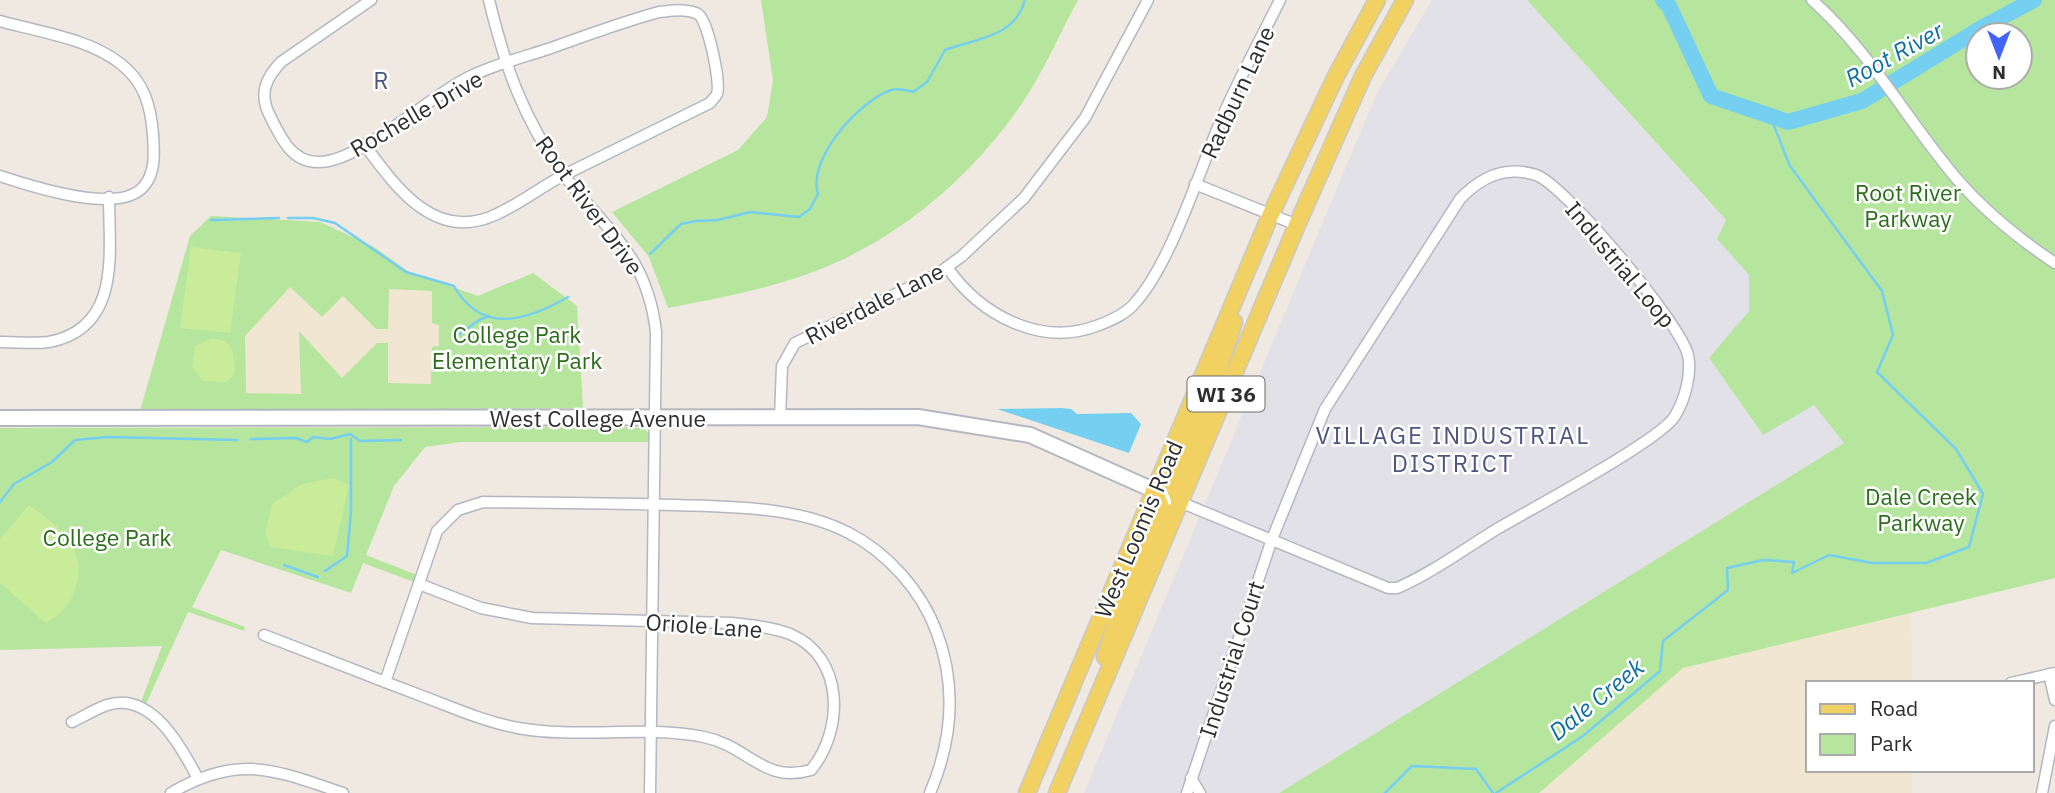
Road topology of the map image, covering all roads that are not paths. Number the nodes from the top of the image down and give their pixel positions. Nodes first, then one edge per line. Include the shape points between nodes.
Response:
1 (371, 0) edge
2 (489, 0) edge
3 (1148, 0) edge
4 (1280, 0) edge
5 (1377, 0) edge
6 (1405, 0) edge
7 (1812, 0) edge
8 (0, 21) edge
9 (504, 64) junction
10 (364, 144) junction
11 (564, 175) junction
12 (0, 176) edge
13 (1195, 184) junction
14 (109, 197) junction
15 (1270, 216) junction
16 (1297, 225) junction
17 (2055, 263) edge
18 (947, 267) junction
19 (1246, 272) junction
20 (0, 342) edge
21 (0, 418) edge
22 (655, 418) junction
23 (780, 418) junction
24 (1154, 490) junction
25 (1180, 502) junction
26 (653, 505) junction
27 (1272, 539) junction
28 (419, 584) junction
29 (652, 621) junction
30 (264, 635) dead end
31 (2052, 673) edge
32 (2019, 681) edge
33 (385, 682) junction
34 (2055, 700) edge
35 (1096, 702) junction
36 (72, 722) dead end
37 (2055, 726) edge
38 (651, 734) junction
39 (197, 777) junction
40 (1191, 778) junction
41 (171, 793) edge
42 (343, 793) edge
43 (650, 793) edge
44 (930, 793) edge
45 (1027, 793) edge
46 (1057, 793) edge
47 (1186, 793) edge
48 (1200, 793) edge
49 (2042, 793) edge

1 - 10 street, Rochelle Drive via 281,62 264,89 264,104 285,145 303,160 334,160
2 - 9 street, Root River Drive
3 - 18 street, Riverdale Lane via 1099,93 1056,160 1024,198
4 - 13 street, Radburn Lane
5 - 15 main road, West Loomis Road / WI 36
6 - 16 main road, West Loomis Road / WI 36 via 1363,76
7 - 17 street via 1865,57 1948,169 2013,233
8 - 14 street via 101,51 132,73 140,85 152,119 153,170 139,191
9 - 10 street, Rochelle Drive via 467,78
9 - 11 street, Root River Drive via 531,123
9 - 11 street, Rochelle Drive via 659,12 691,11 707,24 717,83 717,94 710,103
10 - 11 street, Rochelle Drive via 404,197 431,214 458,220 495,215
11 - 22 street, Root River Drive via 623,244 648,289 656,332
12 - 14 street via 65,195
13 - 15 street, Radburn Lane
13 - 18 street, Radburn Lane via 1153,279 1135,304 1114,320 1085,331 1049,333 1013,323 989,311 960,286
14 - 20 street via 108,282 96,313 63,338
15 - 16 street, Radburn Lane
15 - 19 main road, West Loomis Road / WI 36
16 - 25 main road, West Loomis Road / WI 36
18 - 23 street, Riverdale Lane via 795,343 782,366
19 - 24 main road, West Loomis Road / WI 36
19 - 25 main road via 1228,343 1173,484
21 - 22 street, West College Avenue
22 - 23 street, West College Avenue
22 - 26 street, Root River Drive
23 - 24 street, West College Avenue via 918,417 1030,435
24 - 25 street, West College Avenue
24 - 35 main road via 1162,509 1110,639
24 - 45 main road, West Loomis Road / WI 36
25 - 27 street, Industrial Loop
25 - 35 main road, West Loomis Road / WI 36
26 - 28 street via 483,502 458,510 437,531
26 - 29 street, Root River Drive
26 - 44 street via 755,509 807,518 846,531 894,566 922,602 945,655 951,698 948,736
27 - 27 street, Industrial Loop via 1388,588 1405,585 1671,422 1688,382 1688,354 1681,336 1653,297 1559,190 1537,175 1518,172 1484,178 1460,199 1329,401
27 - 40 street, Industrial Court
28 - 29 street, Oriole Lane via 481,608 532,618
28 - 33 street
29 - 38 street, Root River Drive
29 - 38 street, Oriole Lane via 740,624 790,635 819,657 832,678 834,704 822,756 811,770 797,774 770,771 723,741
30 - 33 street, Oriole Lane
31 - 32 street
31 - 34 street
33 - 38 street, Oriole Lane via 520,728
35 - 46 main road, West Loomis Road / WI 36
36 - 39 street via 107,705 142,708 177,741
37 - 49 street
38 - 43 street, Root River Drive
39 - 41 street
39 - 42 street via 234,768 272,768
40 - 47 street, Industrial Court
40 - 48 street

